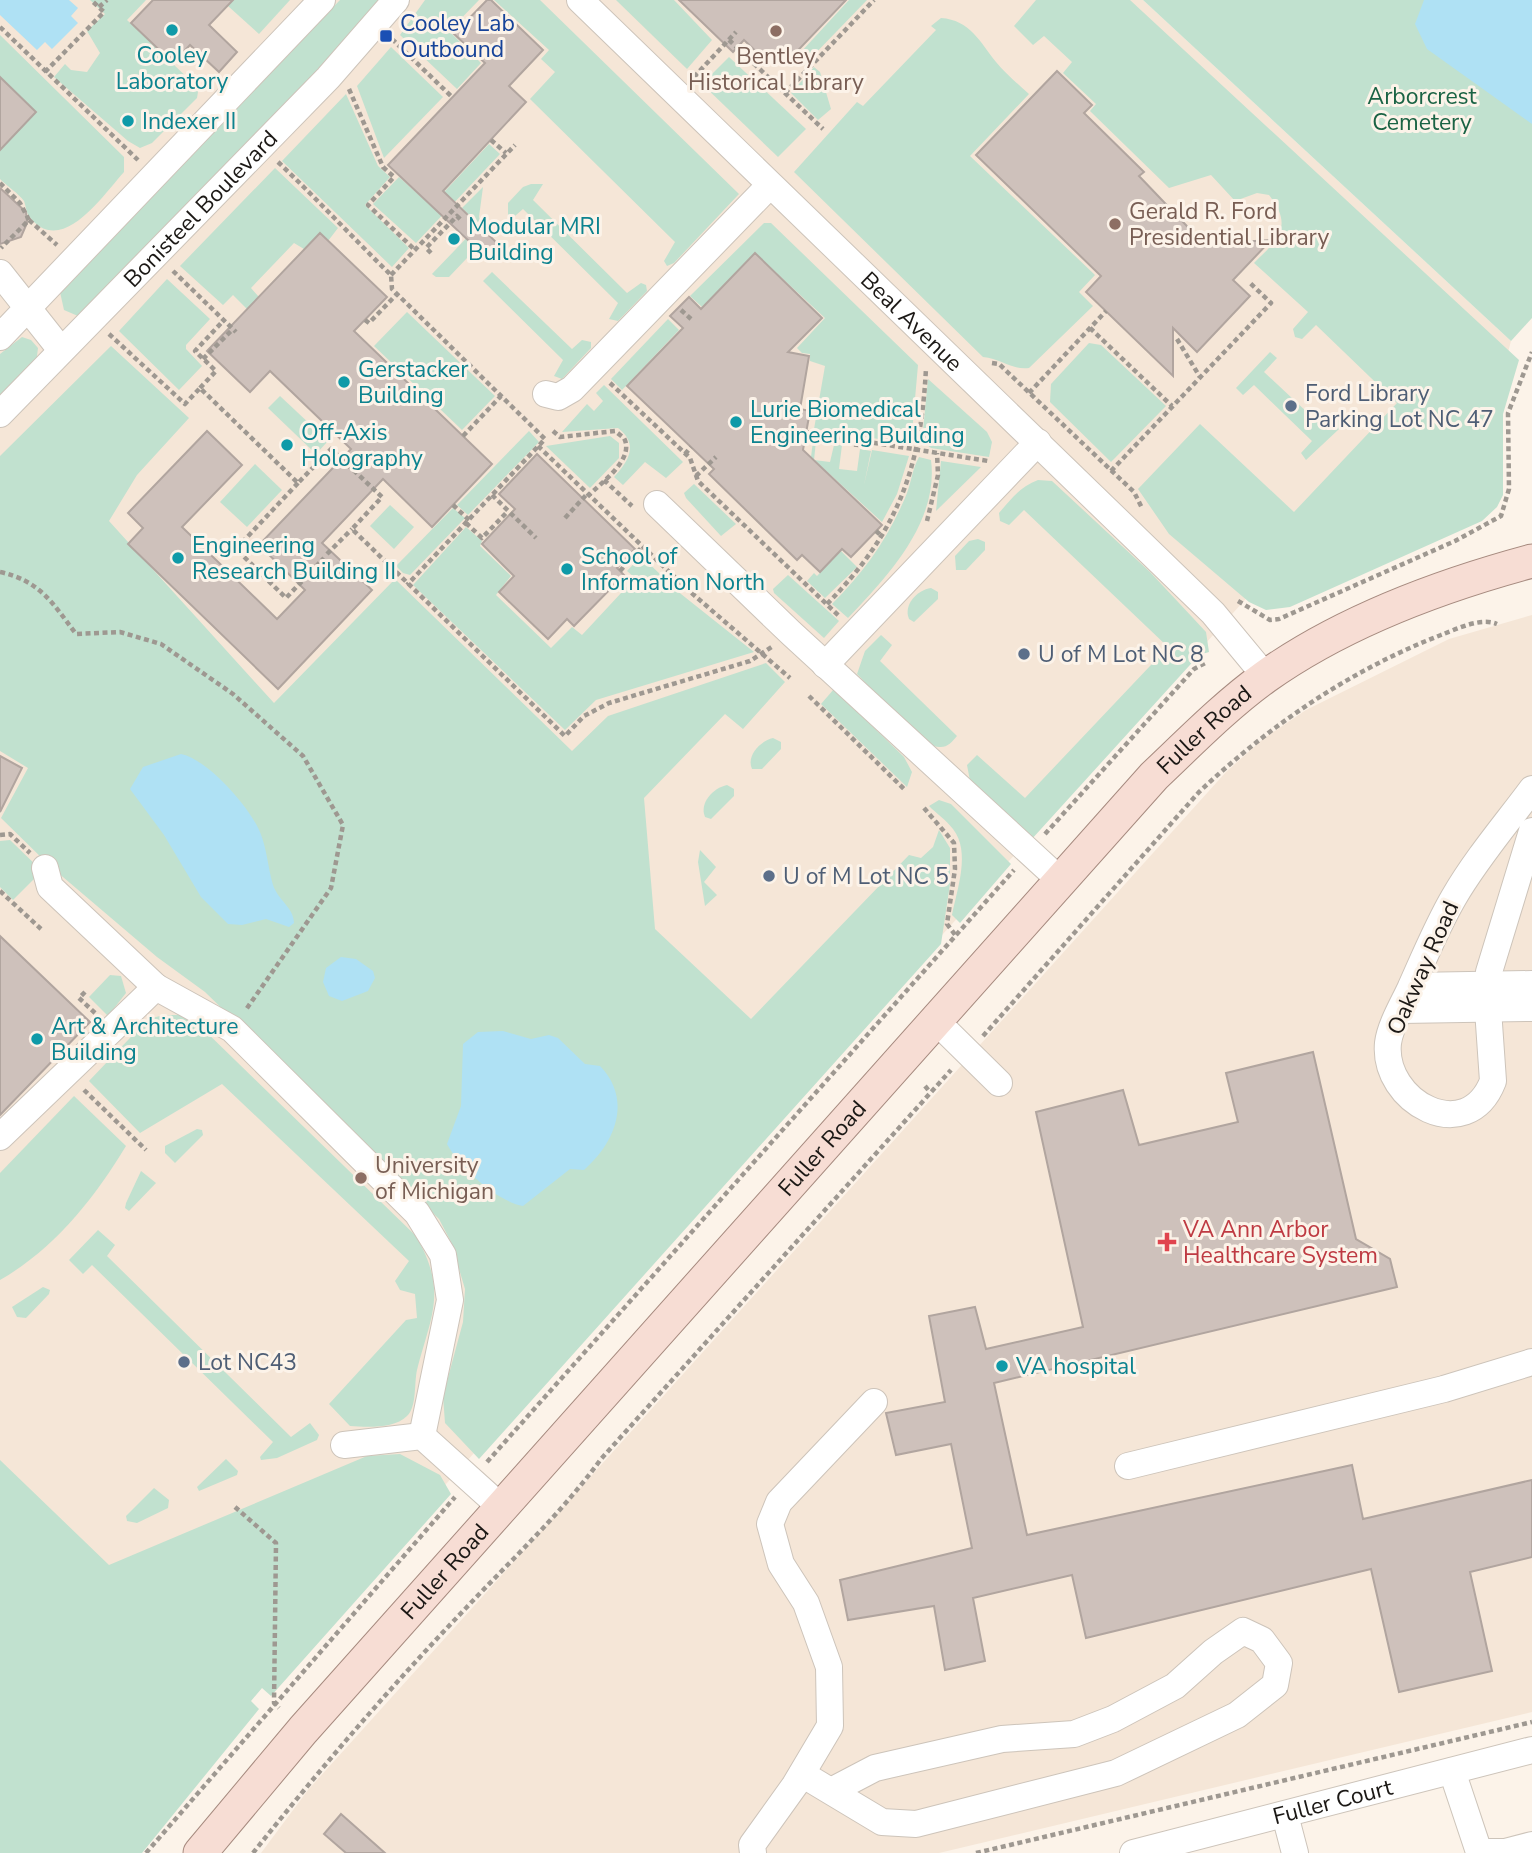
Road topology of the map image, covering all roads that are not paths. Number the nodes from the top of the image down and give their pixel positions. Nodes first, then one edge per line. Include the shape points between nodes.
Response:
1 (322, 0) edge
2 (396, 0) edge
3 (580, 0) edge
4 (770, 185) junction
5 (0, 273) edge
6 (28, 308) junction
7 (0, 337) edge
8 (61, 350) junction
9 (546, 394) dead end
10 (0, 414) edge
11 (1038, 442) junction
12 (644, 505) road end
13 (1532, 561) edge
14 (825, 665) junction
15 (1266, 677) junction
16 (1532, 789) edge
17 (1532, 831) edge
18 (45, 867) road end
19 (1060, 881) junction
20 (1532, 984) edge
21 (1412, 986) junction
22 (156, 987) junction
23 (1488, 997) junction
24 (1532, 1008) edge
25 (1401, 1010) junction
26 (936, 1021) junction
27 (999, 1083) dead end
28 (0, 1137) edge
29 (1532, 1362) edge
30 (874, 1402) dead end
31 (422, 1436) junction
32 (344, 1445) dead end
33 (1128, 1466) dead end
34 (502, 1508) junction
35 (1532, 1750) edge
36 (1452, 1771) junction
37 (802, 1774) junction
38 (833, 1790) junction
39 (1285, 1815) junction
40 (1532, 1845) edge
41 (200, 1853) edge
42 (753, 1853) edge
43 (1133, 1853) edge
44 (1295, 1853) edge

1 - 6 street
2 - 8 street, Bonisteel Boulevard via 328,79
3 - 4 street, Beal Avenue
4 - 9 street via 572,389 558,397
4 - 11 street, Beal Avenue
5 - 6 street
6 - 7 street
6 - 8 street
8 - 10 street, Bonisteel Boulevard
11 - 14 street
11 - 15 street, Beal Avenue via 1213,613
12 - 14 street
13 - 15 main road, Fuller Road via 1412,599 1336,634
14 - 19 street
15 - 19 main road, Fuller Road via 1154,776
16 - 21 street, Oakway Road via 1454,897
17 - 23 street, Oakway Road via 1508,905
18 - 22 street via 50,887
19 - 26 main road, Fuller Road
20 - 23 street
21 - 23 street
21 - 25 street, Oakway Road
22 - 28 street
22 - 31 street via 232,1030 417,1213 443,1255 450,1300
23 - 24 street
23 - 25 street
23 - 25 street, Oakway Road via 1493,1081 1489,1093 1475,1107 1457,1115 1432,1113 1407,1096 1392,1074 1388,1042
26 - 27 street
26 - 34 main road, Fuller Road
29 - 33 street via 1444,1389
30 - 37 street via 779,1502 770,1524 781,1564 806,1603 829,1667 830,1726
31 - 32 street
31 - 34 street
34 - 41 main road, Fuller Road via 303,1730
35 - 36 street, Fuller Court
36 - 39 street, Fuller Court
36 - 40 street via 1479,1852
37 - 38 street
37 - 42 street via 752,1845
38 - 38 street via 882,1822 916,1824 1116,1773 1237,1715 1275,1685 1279,1663 1262,1640 1243,1632 1175,1686 1113,1719 1074,1734 1002,1739 875,1768
39 - 43 street, Fuller Court
39 - 44 street

